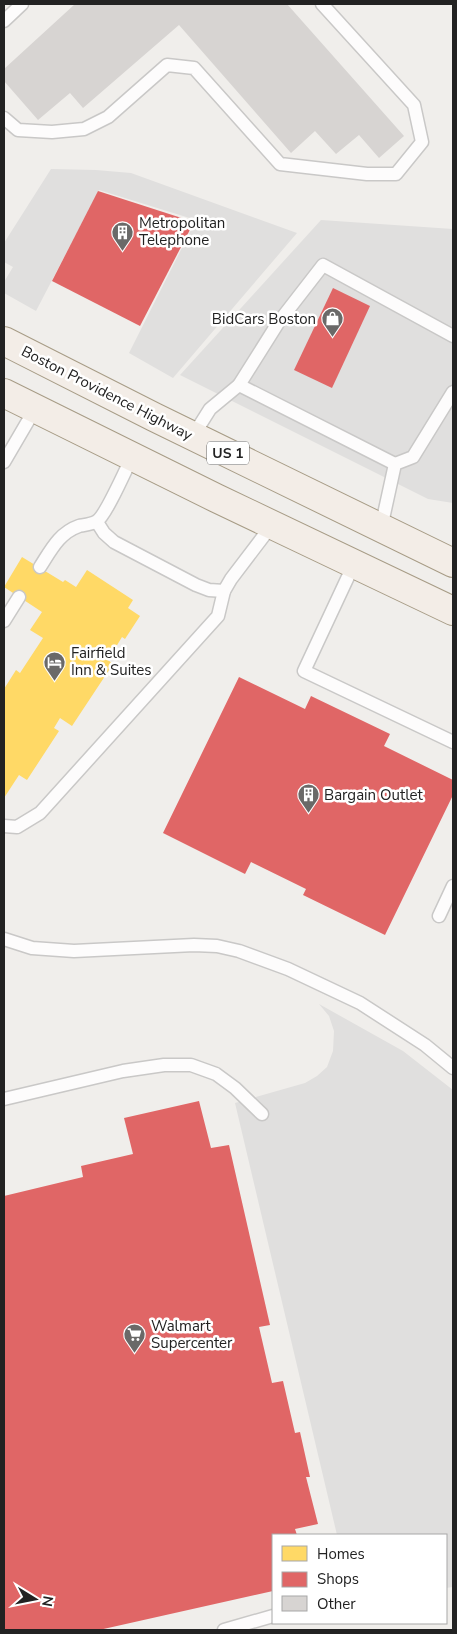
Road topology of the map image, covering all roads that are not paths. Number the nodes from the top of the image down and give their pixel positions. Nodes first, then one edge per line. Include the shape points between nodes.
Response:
1 (22, 4) edge
2 (322, 4) edge
3 (4, 21) edge
4 (4, 118) edge
5 (453, 336) edge
6 (4, 341) edge
7 (239, 385) junction
8 (453, 392) edge
9 (4, 393) edge
10 (34, 409) junction
11 (193, 436) junction
12 (132, 457) junction
13 (4, 462) edge
14 (395, 464) junction
15 (97, 522) junction
16 (272, 526) junction
17 (381, 528) junction
18 (447, 555) edge
19 (354, 564) junction
20 (40, 567) dead end
21 (224, 591) junction
22 (19, 597) dead end
23 (453, 611) edge
24 (4, 621) edge
25 (453, 742) edge
26 (4, 826) edge
27 (453, 886) edge
28 (439, 916) dead end
29 (4, 939) edge
30 (453, 1068) edge
31 (4, 1099) edge
32 (262, 1114) dead end
33 (272, 1616) edge
34 (224, 1630) edge

1 - 3 lane
2 - 4 lane via 414,105 422,142 396,174 280,164 194,68 167,65 108,117 84,129 52,132 18,130
5 - 7 lane via 324,265 278,323
6 - 11 main road, Boston Providence Highway / US 1
7 - 11 lane via 210,409
7 - 14 lane
8 - 14 lane via 414,457
9 - 10 main road
10 - 12 main road
10 - 13 lane
11 - 17 main road, Boston Providence Highway / US 1
12 - 15 lane
12 - 16 main road
14 - 17 lane
15 - 20 lane via 64,534
15 - 21 lane via 114,542 196,585
16 - 19 main road
16 - 21 lane
17 - 18 main road, Boston Providence Highway / US 1
19 - 23 main road
19 - 25 lane via 304,671
21 - 26 lane via 218,616 40,813 17,827
22 - 24 lane
27 - 28 lane
29 - 30 lane via 32,948 74,951 194,945 239,951 360,1003 425,1045
31 - 32 lane via 123,1070 191,1065 216,1074
33 - 34 lane

